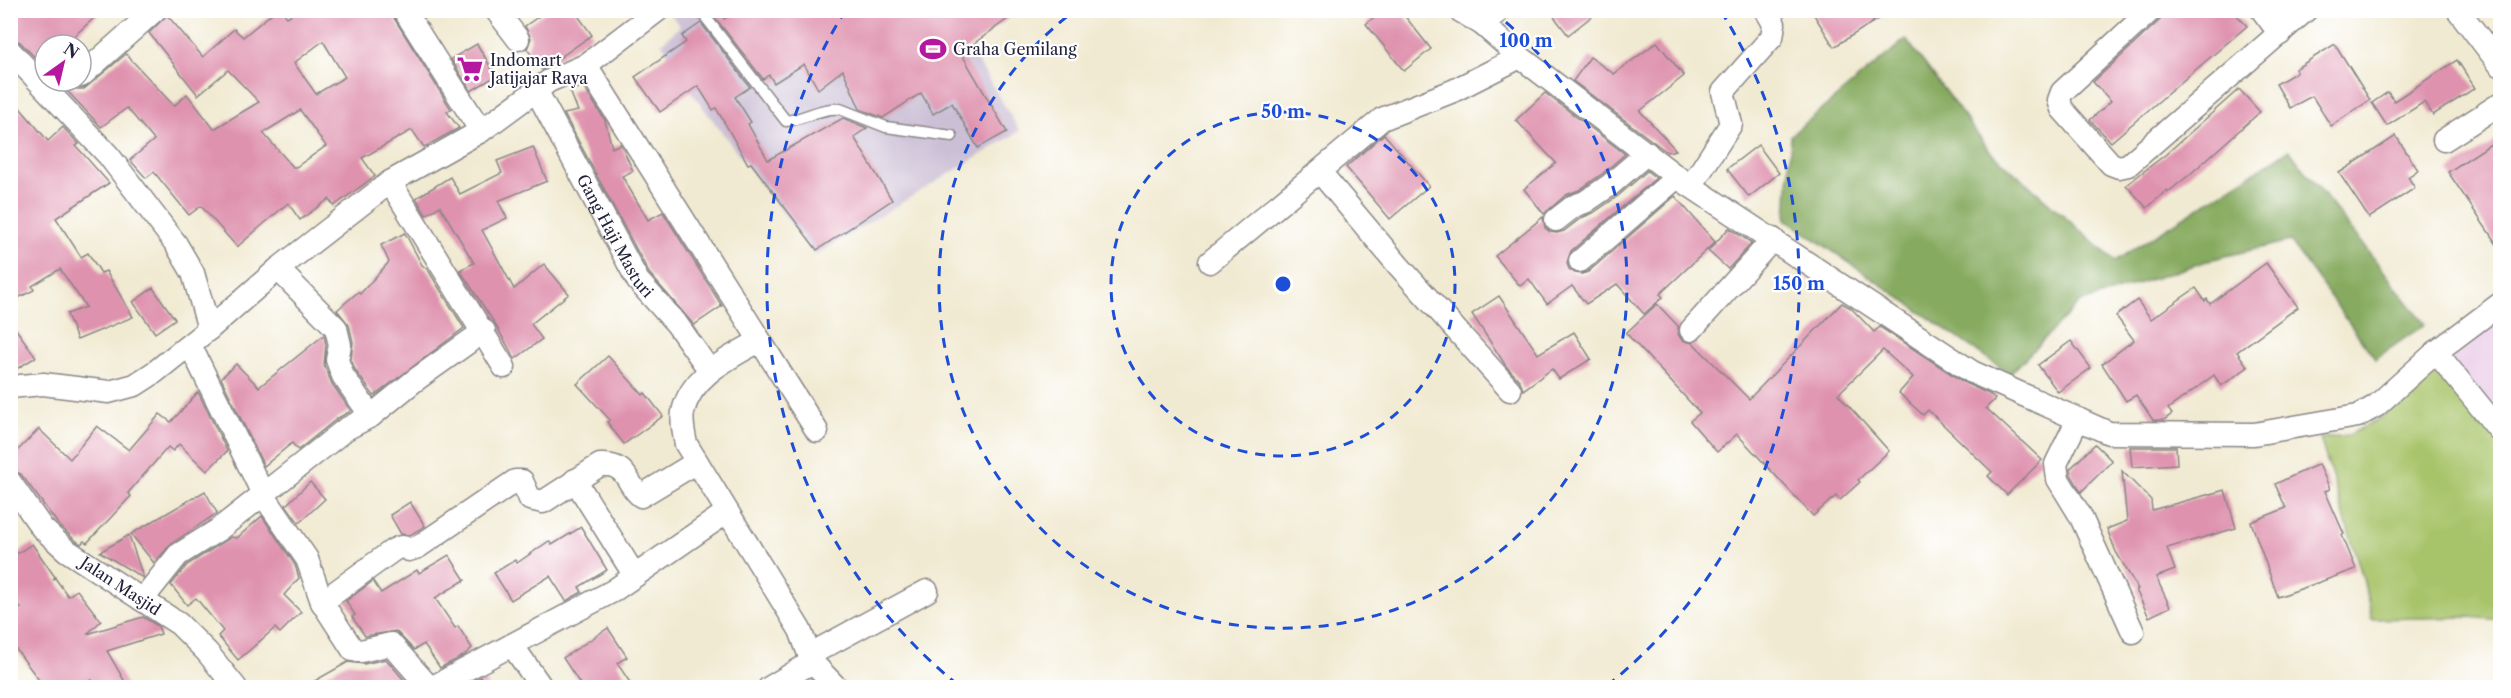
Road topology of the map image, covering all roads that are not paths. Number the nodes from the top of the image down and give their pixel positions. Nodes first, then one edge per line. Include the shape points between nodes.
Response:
1 (155, 10) edge
2 (404, 10) edge
3 (496, 10) edge
4 (658, 10) edge
5 (700, 10) edge
6 (1459, 10) edge
7 (1766, 10) edge
8 (2151, 10) edge
9 (2262, 10) edge
10 (2306, 10) edge
11 (2458, 10) edge
12 (1491, 17) edge
13 (2280, 34) junction
14 (518, 39) dead end
15 (10, 51) edge
16 (1520, 57) junction
17 (93, 65) edge
18 (586, 65) junction
19 (2500, 65) edge
20 (536, 90) junction
21 (61, 93) edge
22 (56, 97) junction
23 (2500, 105) edge
24 (481, 131) junction
25 (952, 136) dead end
26 (2444, 140) dead end
27 (1647, 153) junction
28 (1320, 172) junction
29 (390, 182) junction
30 (1684, 182) junction
31 (1556, 220) dead end
32 (1773, 239) junction
33 (1580, 261) dead end
34 (1210, 262) dead end
35 (278, 269) junction
36 (2500, 304) edge
37 (209, 329) junction
38 (1691, 330) dead end
39 (484, 332) junction
40 (759, 340) junction
41 (190, 345) junction
42 (2436, 352) junction
43 (504, 367) dead end
44 (710, 371) junction
45 (10, 387) edge
46 (1510, 390) dead end
47 (371, 416) junction
48 (2078, 419) junction
49 (817, 431) dead end
50 (2500, 431) edge
51 (697, 462) junction
52 (575, 480) junction
53 (10, 482) edge
54 (264, 496) junction
55 (727, 512) junction
56 (635, 576) junction
57 (927, 591) dead end
58 (142, 600) junction
59 (322, 602) junction
60 (2133, 632) dead end
61 (512, 645) junction
62 (810, 658) junction
63 (236, 687) edge
64 (430, 687) edge
65 (542, 687) edge
66 (769, 687) edge
67 (837, 687) edge

1 - 17 street
2 - 24 street
3 - 14 street
4 - 18 street
5 - 25 lane via 786,121 832,108 885,127
6 - 12 street
7 - 30 street via 1774,24 1772,37 1723,92 1731,123
8 - 13 street via 2062,92 2059,100 2083,133 2111,164 2119,167 2128,165
9 - 13 street
10 - 13 street
11 - 19 street
12 - 16 street
15 - 22 street
16 - 27 street
16 - 28 street via 1454,91 1382,119
18 - 20 street
18 - 40 street
20 - 24 street
20 - 44 street, Gang Haji Masturi via 638,281 676,323
21 - 22 street
22 - 37 street via 109,156 176,244 193,273
23 - 26 street
24 - 29 street
27 - 30 street
27 - 31 street via 1610,185
28 - 34 street
28 - 46 street
29 - 35 street
29 - 39 street
30 - 32 street
30 - 33 street
32 - 38 street
32 - 48 street via 1972,372
35 - 37 street
35 - 47 street via 336,328 342,376
36 - 42 street
37 - 41 street
39 - 43 street
39 - 47 street
40 - 44 street
40 - 49 street
41 - 45 street via 135,385 109,392 43,384
41 - 54 street
42 - 48 street via 2388,397 2358,416 2254,434 2109,433
42 - 50 street
44 - 51 street via 689,397 683,412 686,444
47 - 54 street via 346,429
48 - 60 street via 2056,464 2058,478 2080,515
51 - 52 street via 641,496 625,474 609,465 600,465
51 - 55 street
52 - 56 street
52 - 59 street via 543,502 530,499 522,481 515,481 418,547 392,551
53 - 58 street, Jalan Masjid via 42,528 58,543
54 - 58 street via 177,555
54 - 59 street via 307,559
55 - 56 street
55 - 62 street via 800,630
56 - 61 street
57 - 62 street
58 - 63 street, Jalan Masjid via 179,624
59 - 64 street via 353,650 391,644
61 - 64 street
61 - 65 street
62 - 66 street
62 - 67 street

